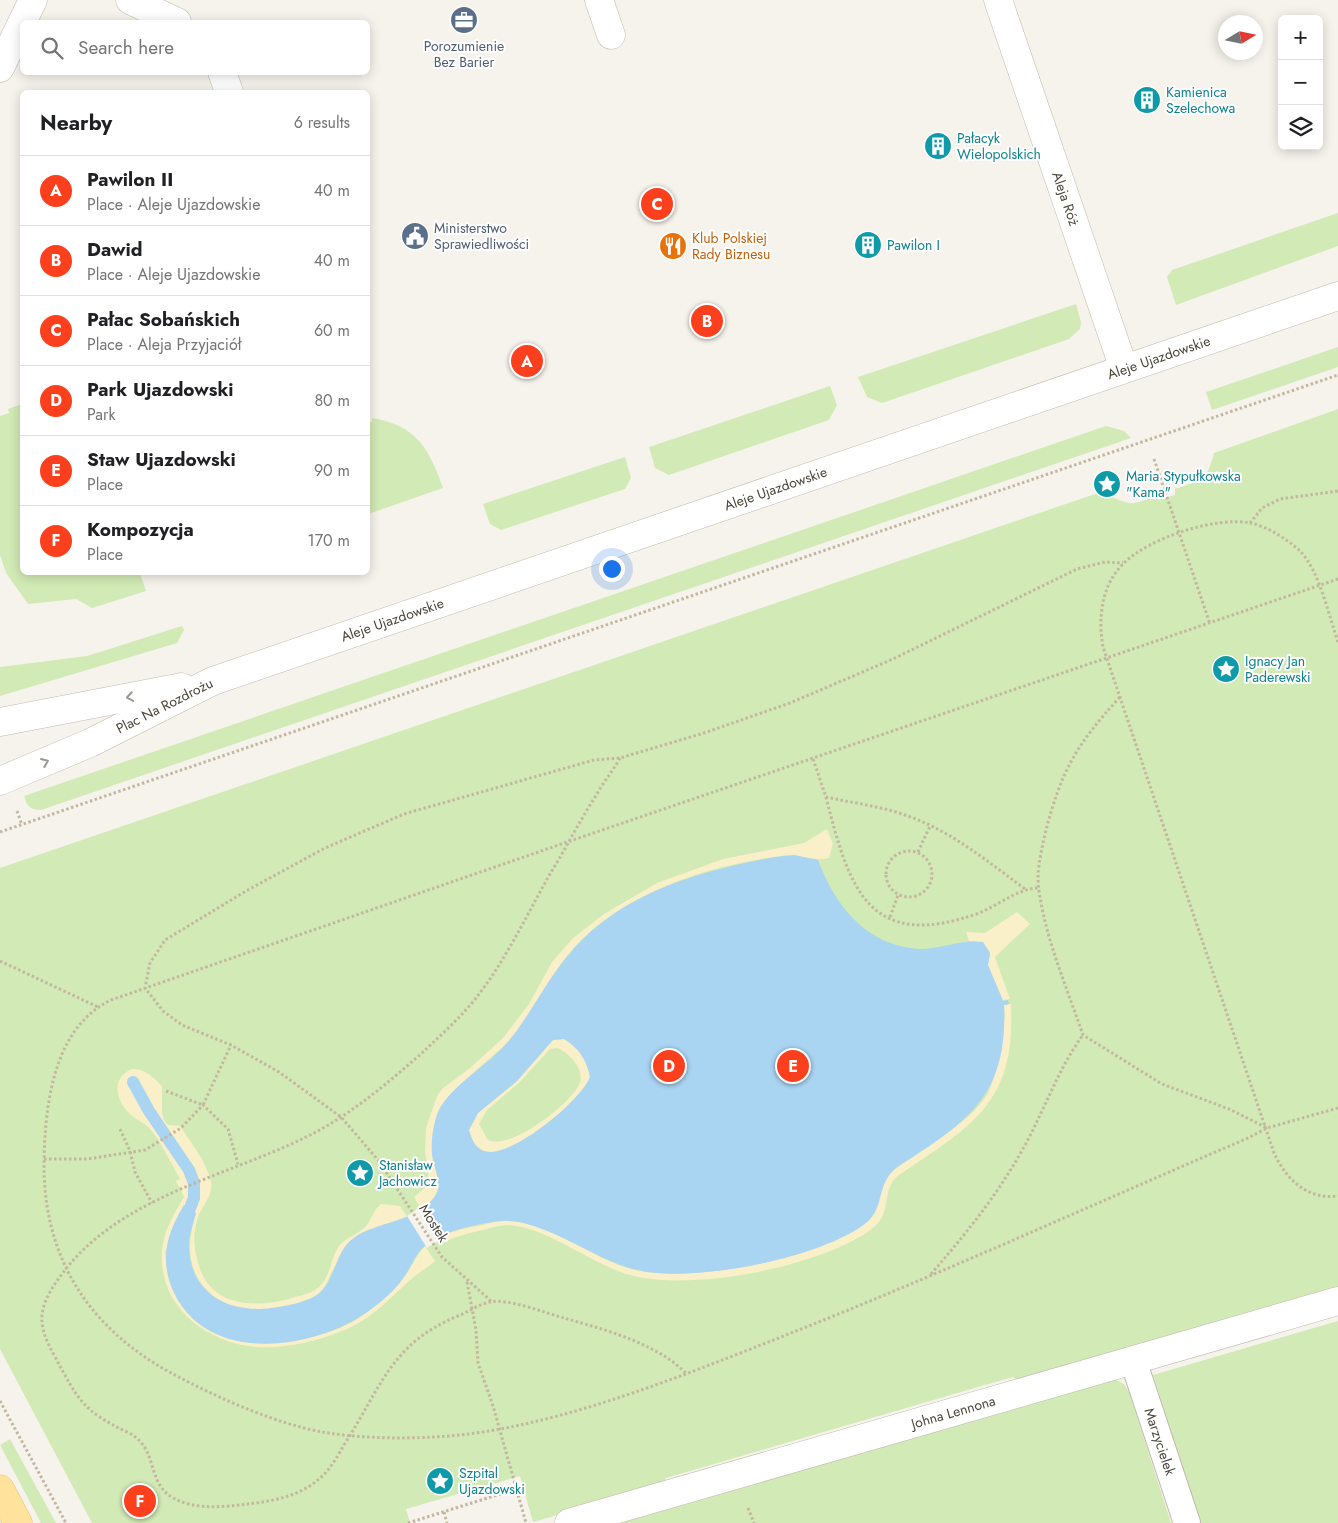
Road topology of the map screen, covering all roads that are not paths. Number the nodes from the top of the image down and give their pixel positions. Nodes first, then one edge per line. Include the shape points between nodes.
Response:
1 (33, 0) edge
2 (130, 0) edge
3 (599, 0) edge
4 (998, 0) edge
5 (23, 20) edge
6 (173, 20) edge
7 (20, 27) edge
8 (610, 35) dead end
9 (0, 68) edge
10 (223, 75) edge
11 (228, 90) edge
12 (1338, 296) edge
13 (1124, 369) junction
14 (213, 681) junction
15 (0, 722) edge
16 (0, 781) edge
17 (1338, 1300) edge
18 (1133, 1360) junction
19 (0, 1489) edge
20 (18, 1523) edge
21 (569, 1523) edge
22 (1187, 1523) edge

1 - 5 street
2 - 6 street
3 - 8 street
4 - 13 street, Aleja Róż
7 - 9 street
10 - 11 street
12 - 13 street, Aleje Ujazdowskie
13 - 14 street, Aleje Ujazdowskie
14 -> 15 street, Plac Na Rozdrożu
16 -> 14 street, Plac Na Rozdrożu via 90,743
17 - 18 street, Johna Lennona
18 - 21 street, Johna Lennona
18 - 22 street, Marzycielek
19 - 20 main road

